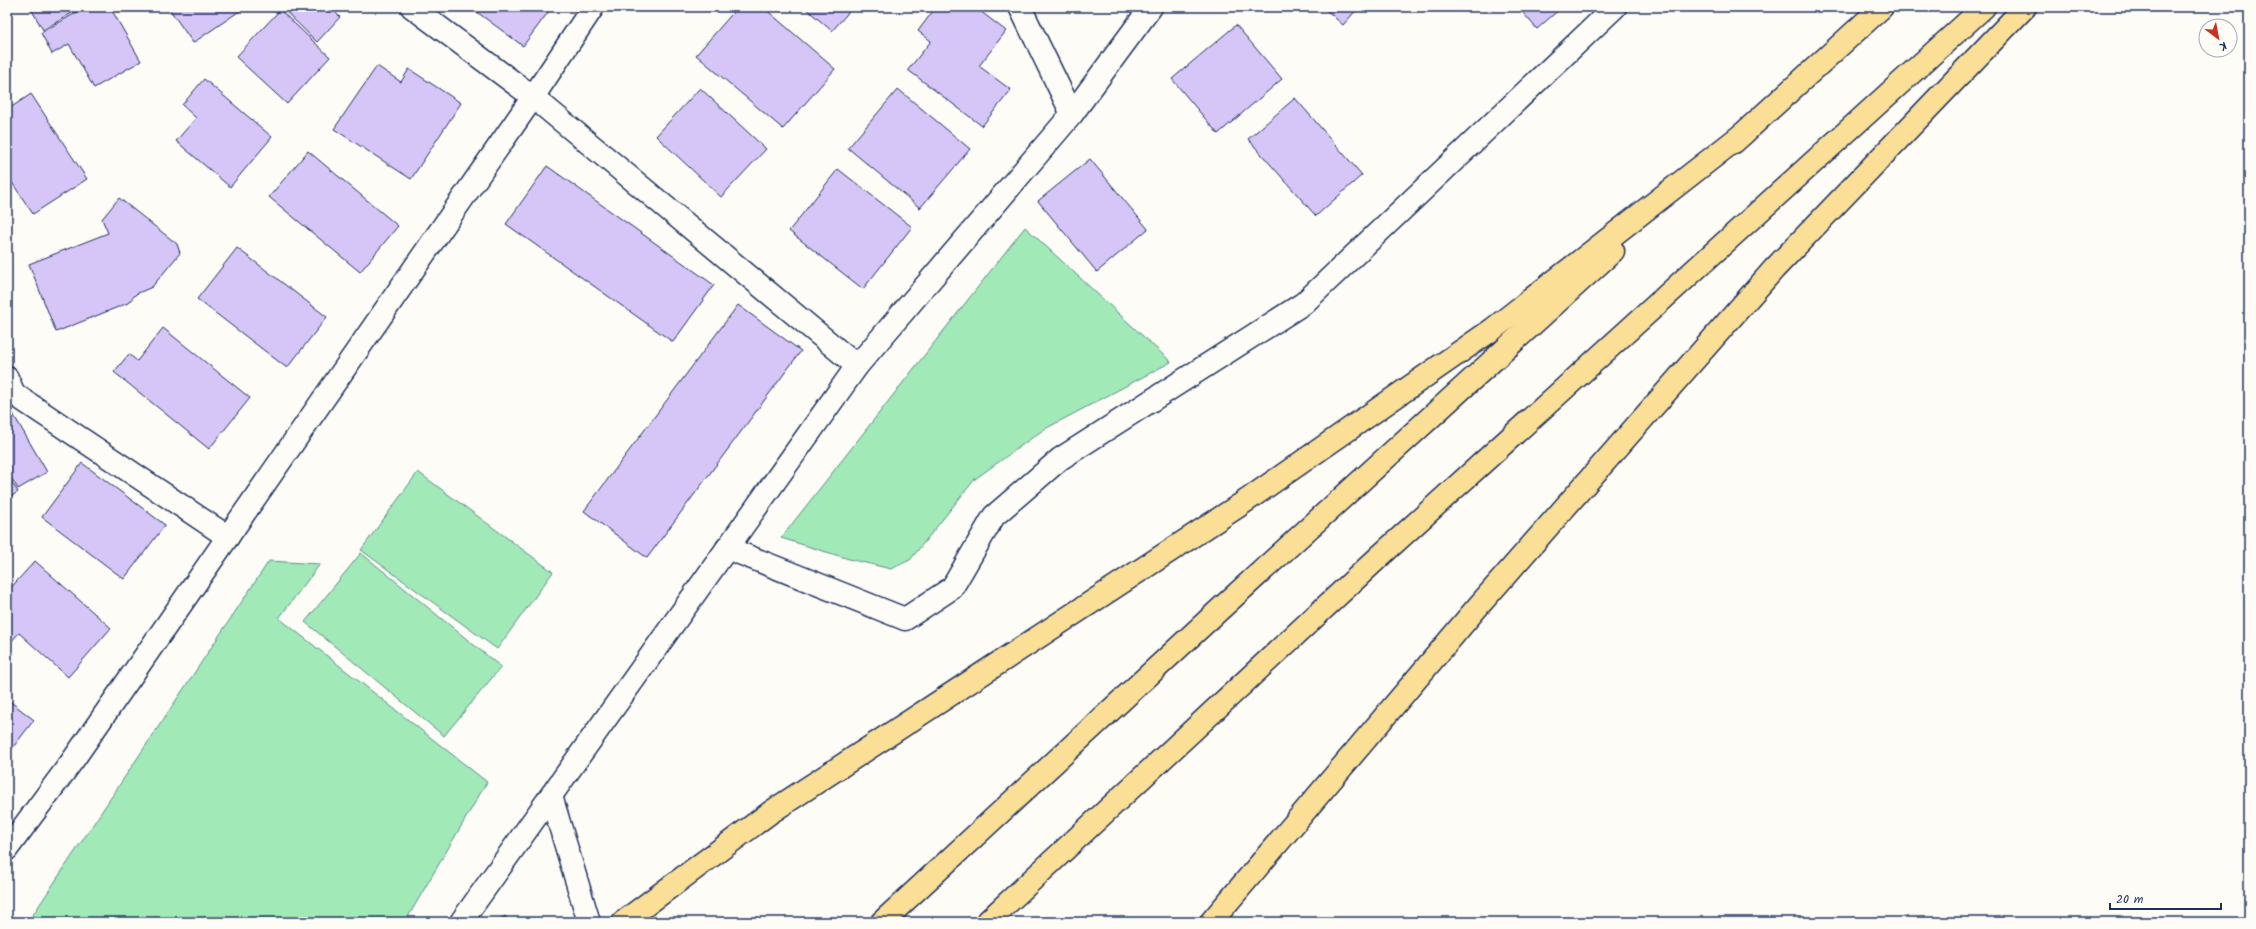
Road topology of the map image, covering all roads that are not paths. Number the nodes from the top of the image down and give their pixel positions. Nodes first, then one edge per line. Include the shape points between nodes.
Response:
1 (412, 7) edge
2 (593, 7) edge
3 (1020, 7) edge
4 (1151, 7) edge
5 (1615, 7) edge
6 (1882, 7) edge
7 (1984, 7) edge
8 (2025, 7) edge
9 (533, 97) junction
10 (1072, 114) junction
11 (1744, 133) junction
12 (857, 366) junction
13 (9, 390) edge
14 (228, 537) junction
15 (727, 548) junction
16 (551, 796) junction
17 (7, 849) edge
18 (461, 922) edge
19 (589, 922) edge
20 (623, 922) edge
21 (882, 922) edge
22 (987, 922) edge
23 (1211, 922) edge

1 - 9 street
2 - 9 street
3 - 10 street
4 - 10 street
5 - 15 street via 1304,303 1060,459 994,516 952,588 905,619
6 - 11 highway
7 - 22 highway via 1380,556
8 - 23 highway via 1774,269 1474,611
9 - 12 street
9 - 14 street
10 - 12 street
11 - 20 highway via 1493,329 1240,505 771,812
11 - 21 highway via 1212,616
12 - 15 street
13 - 14 street
14 - 17 street via 73,760
15 - 16 street
16 - 18 street
16 - 19 street

